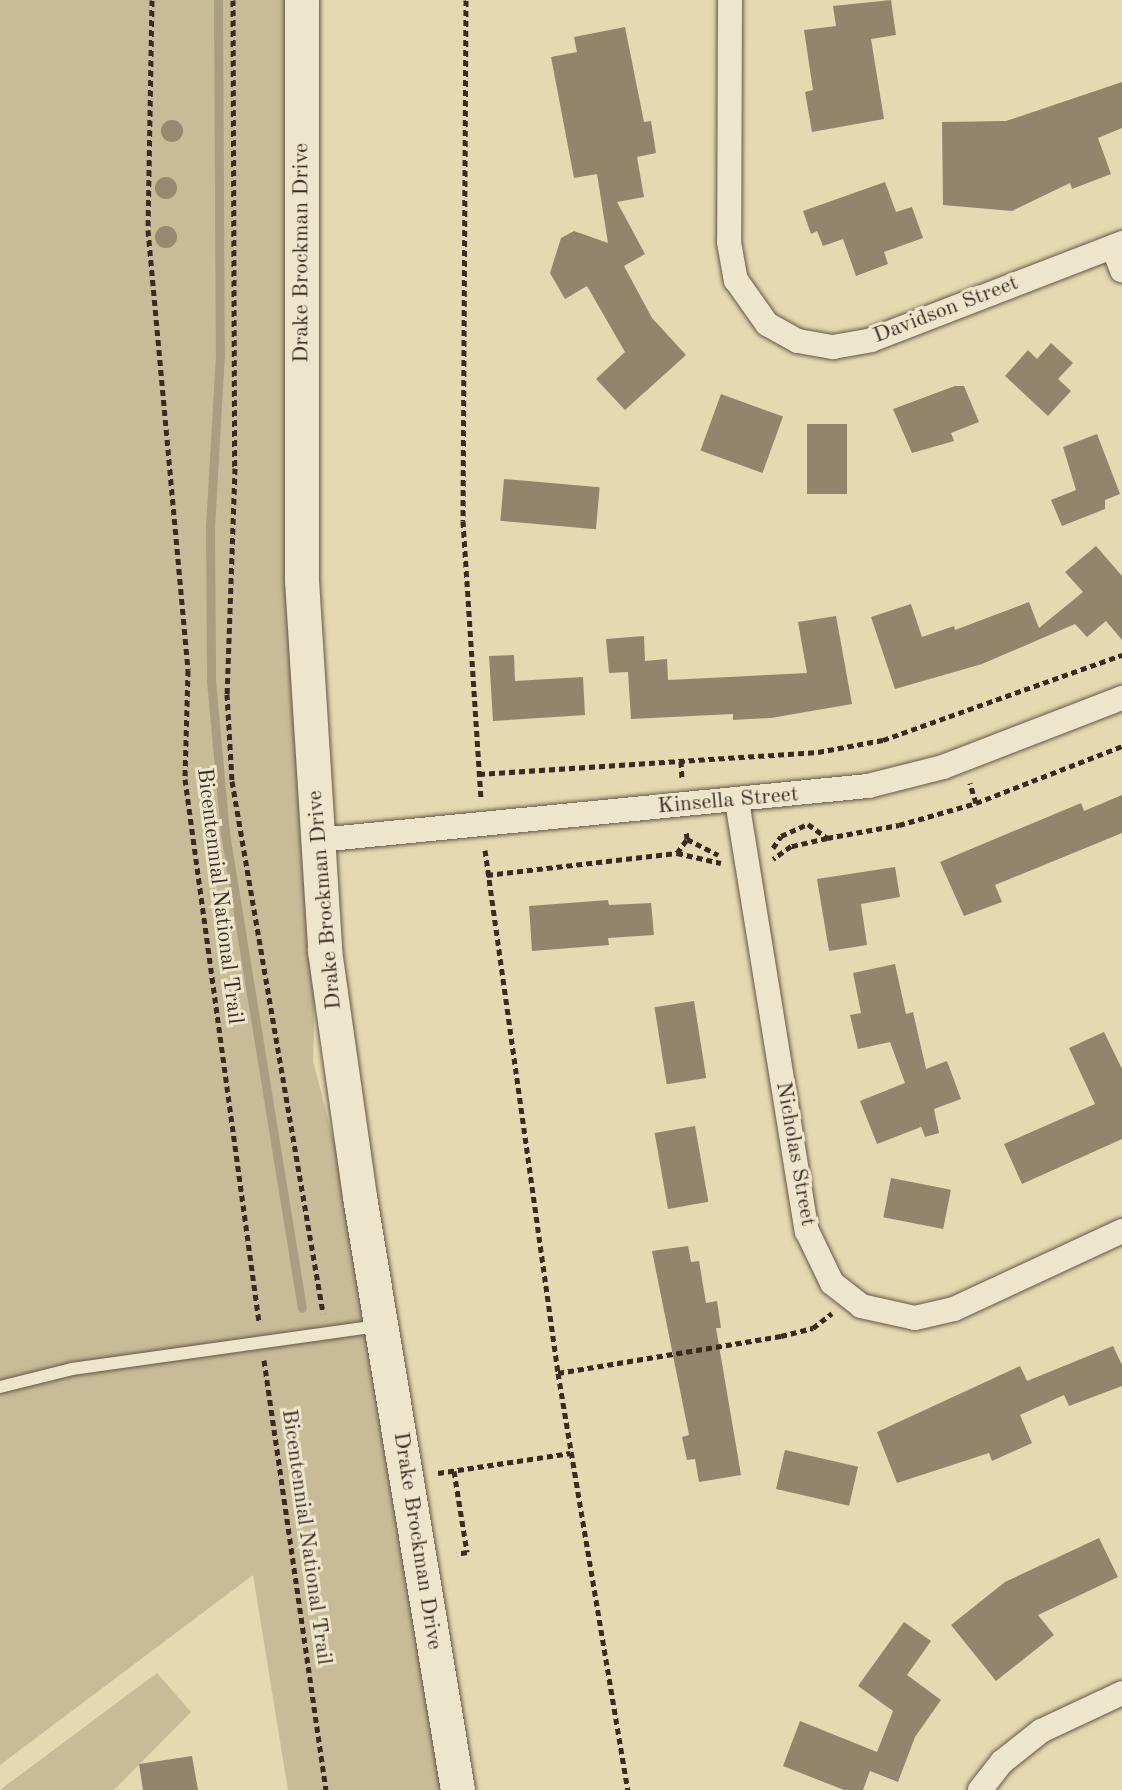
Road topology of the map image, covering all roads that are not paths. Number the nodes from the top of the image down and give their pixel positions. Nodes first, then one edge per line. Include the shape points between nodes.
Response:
1 (302, 0) edge
2 (730, 0) edge
3 (1117, 245) edge
4 (1122, 270) edge
5 (1122, 698) edge
6 (737, 801) junction
7 (319, 840) junction
8 (1122, 1231) edge
9 (381, 1325) junction
10 (0, 1387) edge
11 (1122, 1693) edge
12 (458, 1790) edge
13 (980, 1790) edge

1 - 7 main road, Drake Brockman Drive via 302,581
2 - 3 street, Davidson Street via 729,242 736,280 767,324 798,341 833,347 871,340
3 - 4 street
5 - 6 street, Kinsella Street via 962,759 868,786
6 - 7 street, Kinsella Street
6 - 8 street, Nicholas Street via 807,1231 821,1268 845,1293 878,1313 928,1315 954,1309
7 - 9 main road, Drake Brockman Drive via 325,951
9 - 10 lane via 72,1369
9 - 12 main road, Drake Brockman Drive
11 - 13 street via 1041,1731 1002,1762

